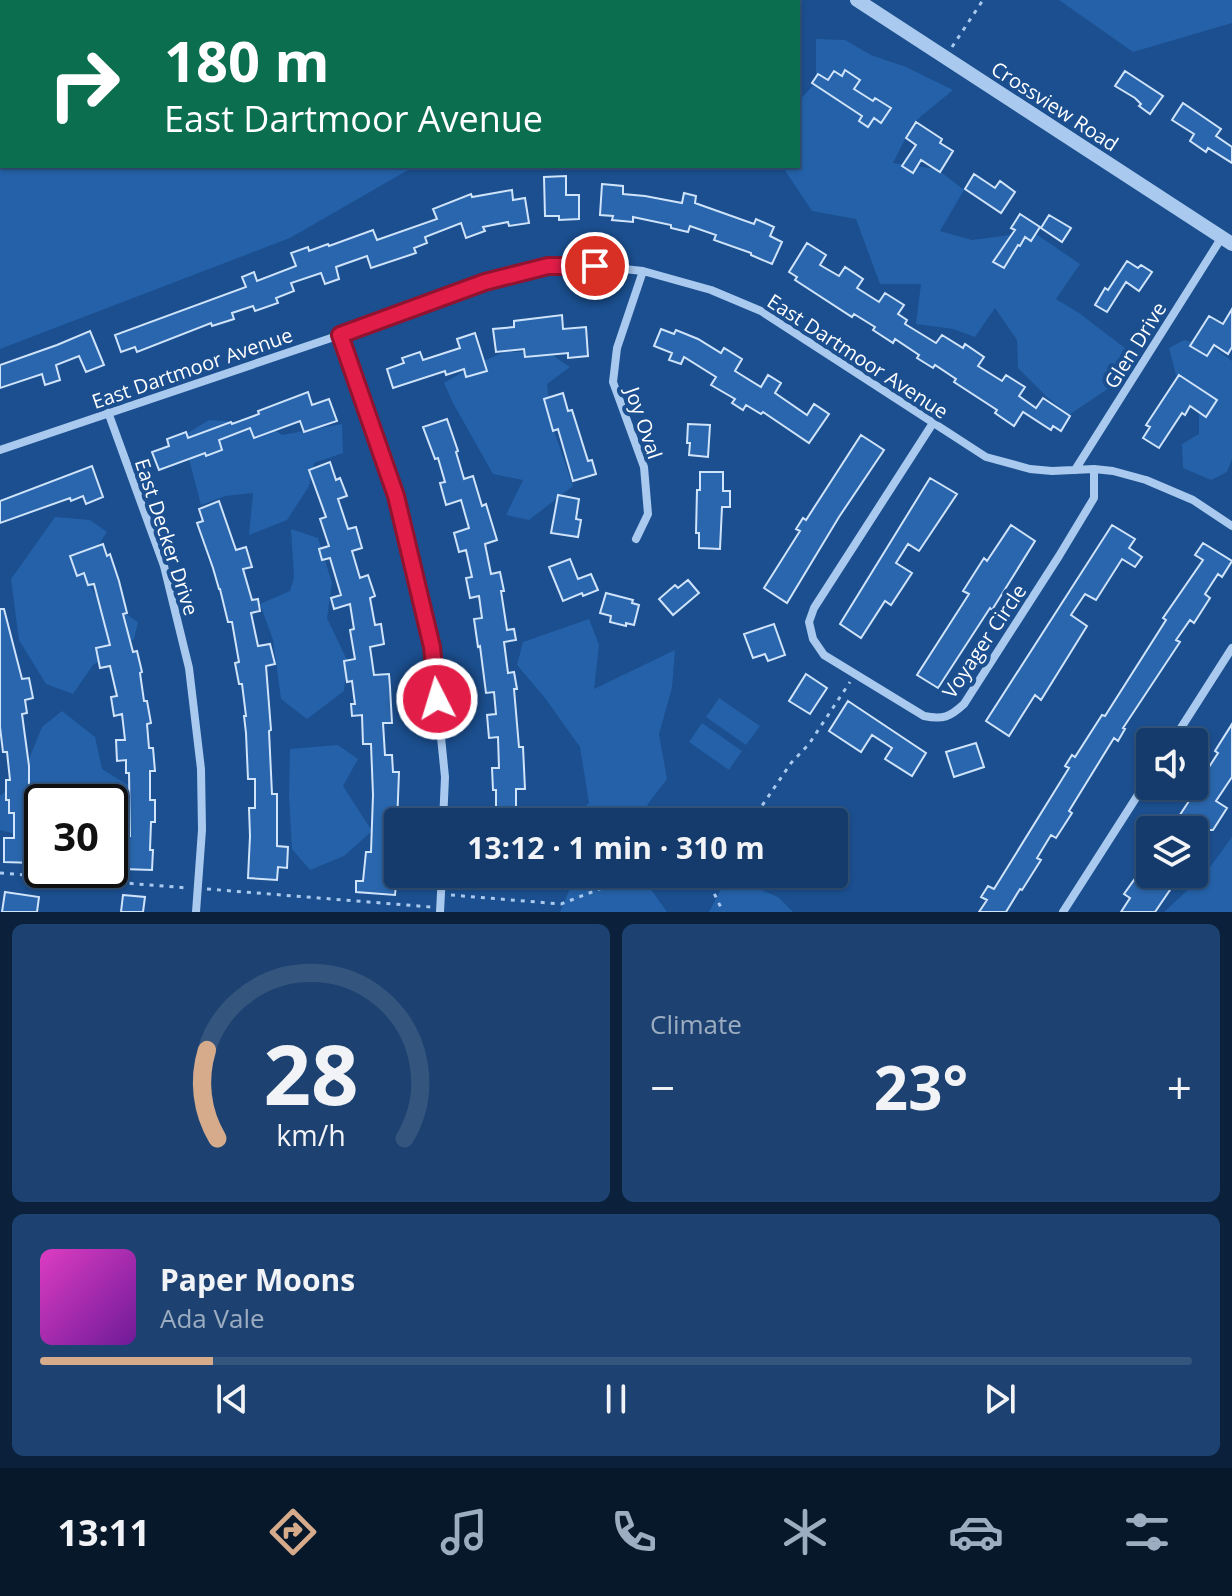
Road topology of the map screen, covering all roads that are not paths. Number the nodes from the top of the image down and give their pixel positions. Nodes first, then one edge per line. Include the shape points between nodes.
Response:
1 (857, 0) edge
2 (1227, 241) edge
3 (643, 271) junction
4 (340, 335) junction
5 (108, 412) junction
6 (933, 423) junction
7 (0, 450) edge
8 (1094, 469) junction
9 (1075, 470) junction
10 (1232, 526) edge
11 (636, 539) dead end
12 (1232, 648) edge
13 (1181, 728) edge
14 (1136, 798) edge
15 (444, 808) edge
16 (440, 888) edge
17 (436, 909) edge
18 (196, 912) edge
19 (1063, 912) edge

1 - 2 street, Crossview Road
2 - 9 street, Glen Drive
3 - 4 street, East Dartmoor Avenue via 548,266 485,282
3 - 6 street, East Dartmoor Avenue via 761,311
3 - 11 street, Joy Oval via 617,348 613,382 644,467 648,514
4 - 5 street, East Dartmoor Avenue
4 - 15 street via 396,496 432,647
5 - 7 street, East Dartmoor Avenue
5 - 18 street, East Decker Drive via 164,566 189,668 201,769
6 - 8 street, Voyager Circle via 809,622 824,655 924,716 938,719 964,704 1094,498
6 - 9 street, East Dartmoor Avenue via 986,457 1030,469
8 - 9 street, East Dartmoor Avenue
8 - 10 street, East Dartmoor Avenue via 1146,480 1193,500
12 - 13 street
14 - 19 street
16 - 17 street

